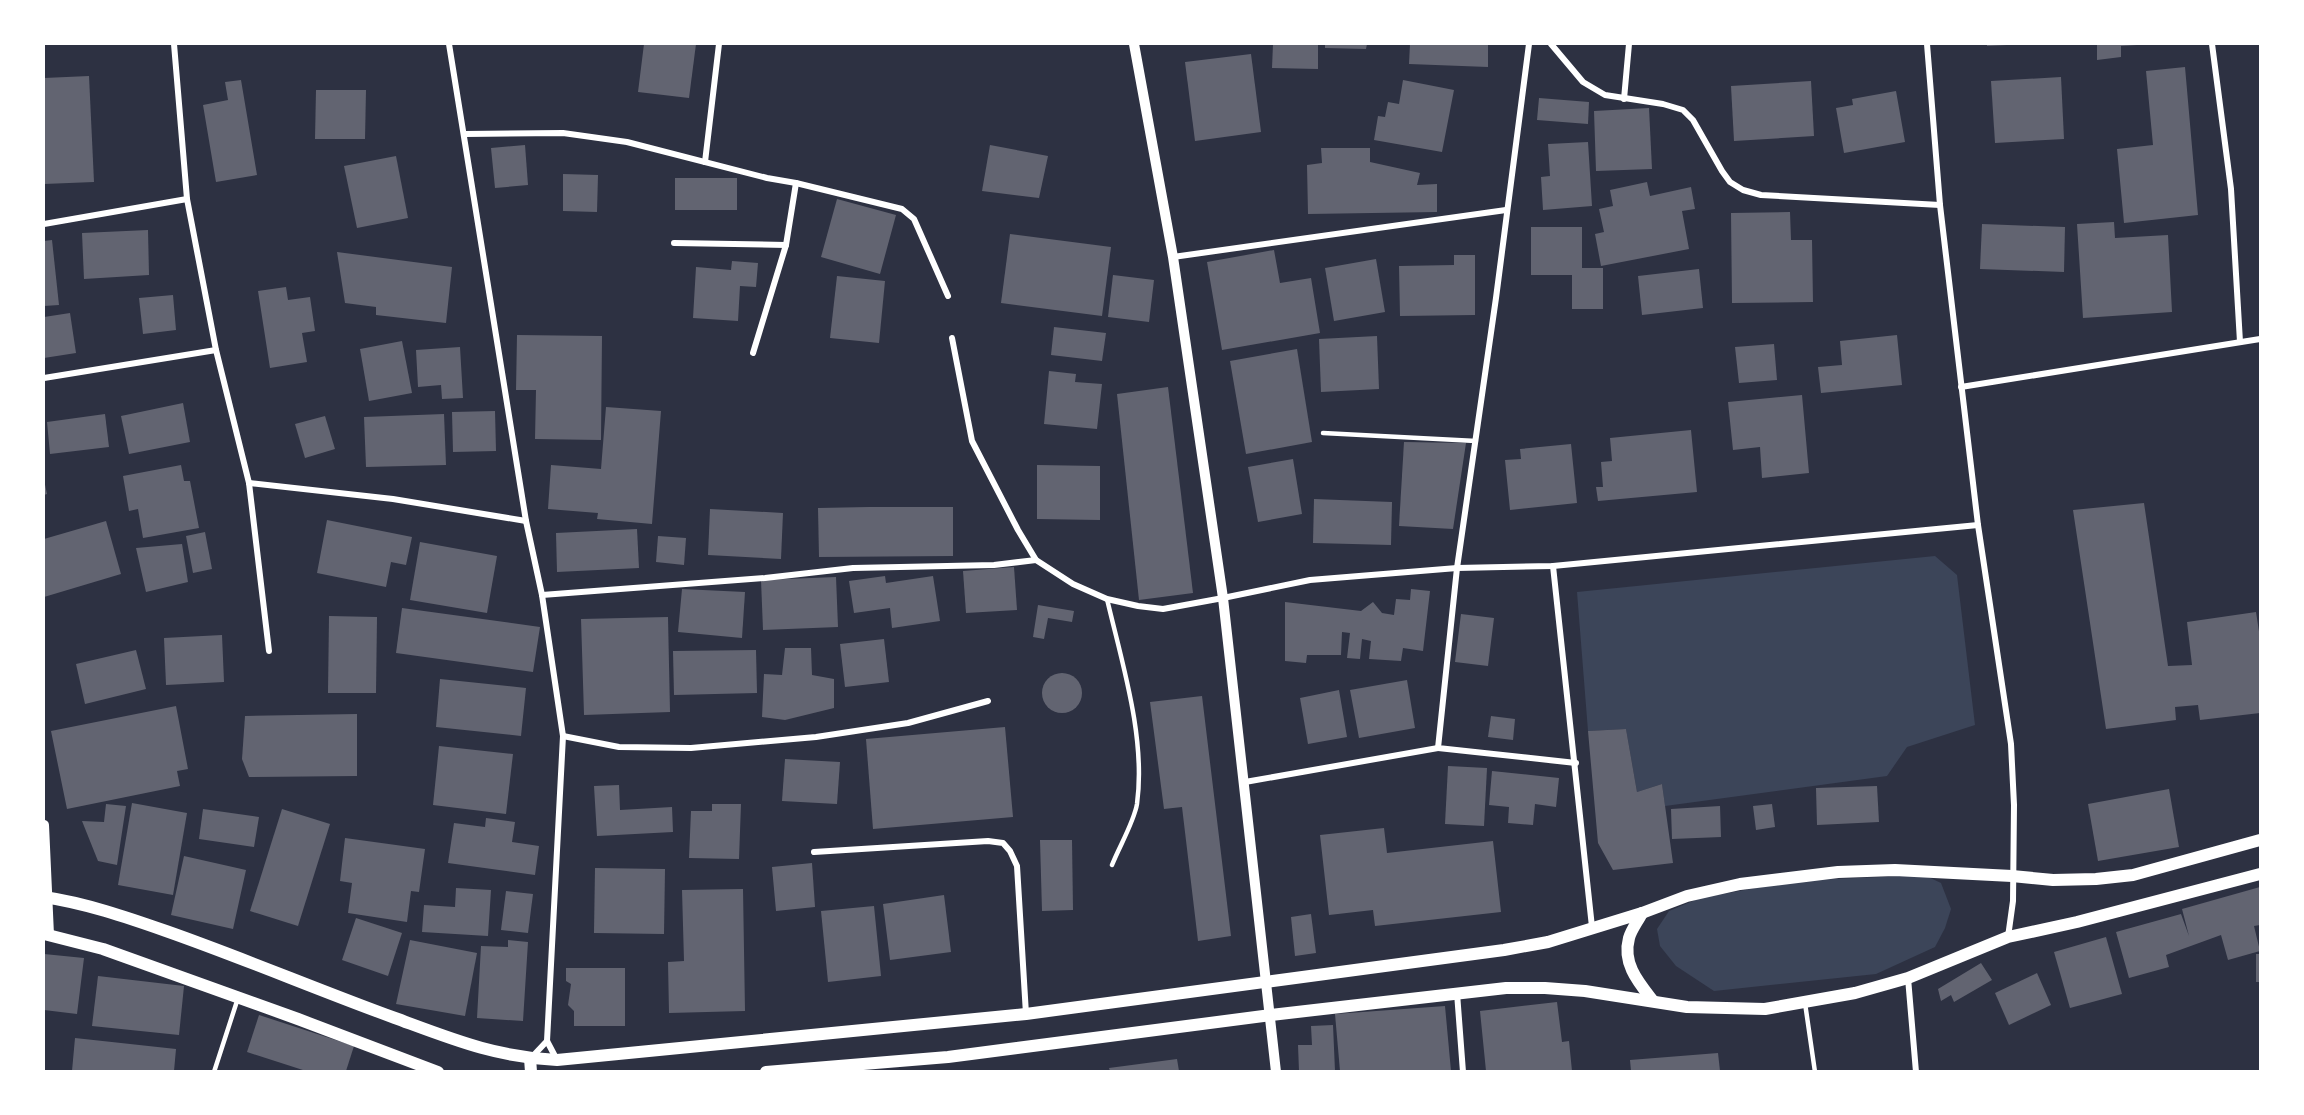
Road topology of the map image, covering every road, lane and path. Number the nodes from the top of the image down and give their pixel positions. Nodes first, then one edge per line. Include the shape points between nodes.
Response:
1 (174, 44) edge
2 (448, 44) edge
3 (719, 44) edge
4 (1134, 44) edge
5 (1529, 44) edge
6 (1551, 44) edge
7 (1629, 44) edge
8 (1927, 44) edge
9 (2212, 44) edge
10 (1624, 99) junction
11 (465, 134) junction
12 (705, 162) junction
13 (796, 183) junction
14 (187, 199) junction
15 (1940, 205) junction
16 (1506, 210) junction
17 (44, 224) edge
18 (675, 243) dead end
19 (786, 245) junction
20 (1173, 257) junction
21 (948, 296) dead end
22 (952, 338) dead end
23 (2260, 339) edge
24 (2240, 342) junction
25 (216, 350) junction
26 (753, 353) dead end
27 (44, 378) edge
28 (1961, 387) junction
29 (1323, 433) dead end
30 (1476, 441) junction
31 (249, 483) junction
32 (526, 521) junction
33 (1978, 525) junction
34 (1035, 560) junction
35 (1553, 566) junction
36 (1458, 568) junction
37 (542, 595) junction
38 (1223, 598) junction
39 (1107, 599) junction
40 (269, 651) dead end
41 (988, 701) dead end
42 (563, 736) junction
43 (1438, 748) junction
44 (1575, 763) junction
45 (1245, 782) junction
46 (44, 825) edge
47 (2260, 840) edge
48 (814, 852) dead end
49 (1112, 865) dead end
50 (2260, 874) edge
51 (2012, 876) junction
52 (45, 897) edge
53 (1642, 913) junction
54 (1592, 927) junction
55 (46, 934) edge
56 (2008, 937) junction
57 (1908, 978) junction
58 (1266, 981) junction
59 (1457, 993) junction
60 (238, 998) junction
61 (1653, 1001) junction
62 (1805, 1002) junction
63 (1026, 1014) junction
64 (1271, 1015) junction
65 (547, 1041) junction
66 (530, 1058) junction
67 (557, 1066) edge
68 (214, 1071) edge
69 (438, 1071) edge
70 (531, 1071) edge
71 (766, 1071) edge
72 (1276, 1071) edge
73 (1464, 1071) edge
74 (1815, 1071) edge
75 (1916, 1071) edge

1 - 14 street
2 - 11 street
3 - 12 street
4 - 20 street
5 - 16 street
6 - 10 street via 1583,82 1605,95
7 - 10 street
8 - 15 street
9 - 24 street via 2231,189
10 - 15 street via 1683,110 1730,182 1743,190 1761,195
11 - 12 street via 563,133 627,142
11 - 32 street
12 - 13 street
13 - 19 street
13 - 21 street via 902,209 914,219
14 - 17 street
14 - 25 street
15 - 28 street
16 - 20 street
16 - 30 street
18 - 19 street
19 - 26 street
20 - 38 street
22 - 34 street via 972,441
23 - 24 street
24 - 28 street
25 - 27 street
25 - 31 street
28 - 33 street
29 - 30 lane
30 - 36 street
31 - 32 street via 393,499
31 - 40 street
32 - 37 street
33 - 35 street
33 - 51 street via 2011,744
34 - 37 street via 994,565 853,568
34 - 39 street via 1073,584
35 - 36 street
35 - 44 street
36 - 38 street via 1310,580
36 - 43 street
37 - 42 street
38 - 39 street via 1163,609
38 - 45 street
39 - 49 lane via 1139,748 1137,806
41 - 42 street via 896,725 816,737 691,748 619,747
42 - 65 street
43 - 44 street
43 - 45 street
44 - 54 street
45 - 58 street
46 - 52 street
47 - 51 main road via 2133,875 2053,880
48 - 63 street via 1003,843 1017,866
50 - 56 main road
51 - 53 main road via 1895,870 1794,876 1687,896
51 - 56 street
52 - 55 street
52 - 66 main road via 110,912 191,940 485,1050
53 - 54 main road
53 - 61 main road via 1629,939 1628,959 1633,976
54 - 58 main road via 1548,942 1504,950
55 - 60 main road via 103,949
56 - 57 main road
57 - 62 main road
57 - 75 street
58 - 63 main road
58 - 64 street
59 - 61 main road via 1545,988
59 - 64 main road
59 - 73 street
60 - 68 lane
60 - 69 main road
61 - 62 main road via 1687,1007 1765,1009
62 - 74 lane
63 - 67 main road
64 - 71 main road via 948,1057
64 - 72 street
65 - 66 street
65 - 67 street
66 - 67 main road
66 - 70 main road

